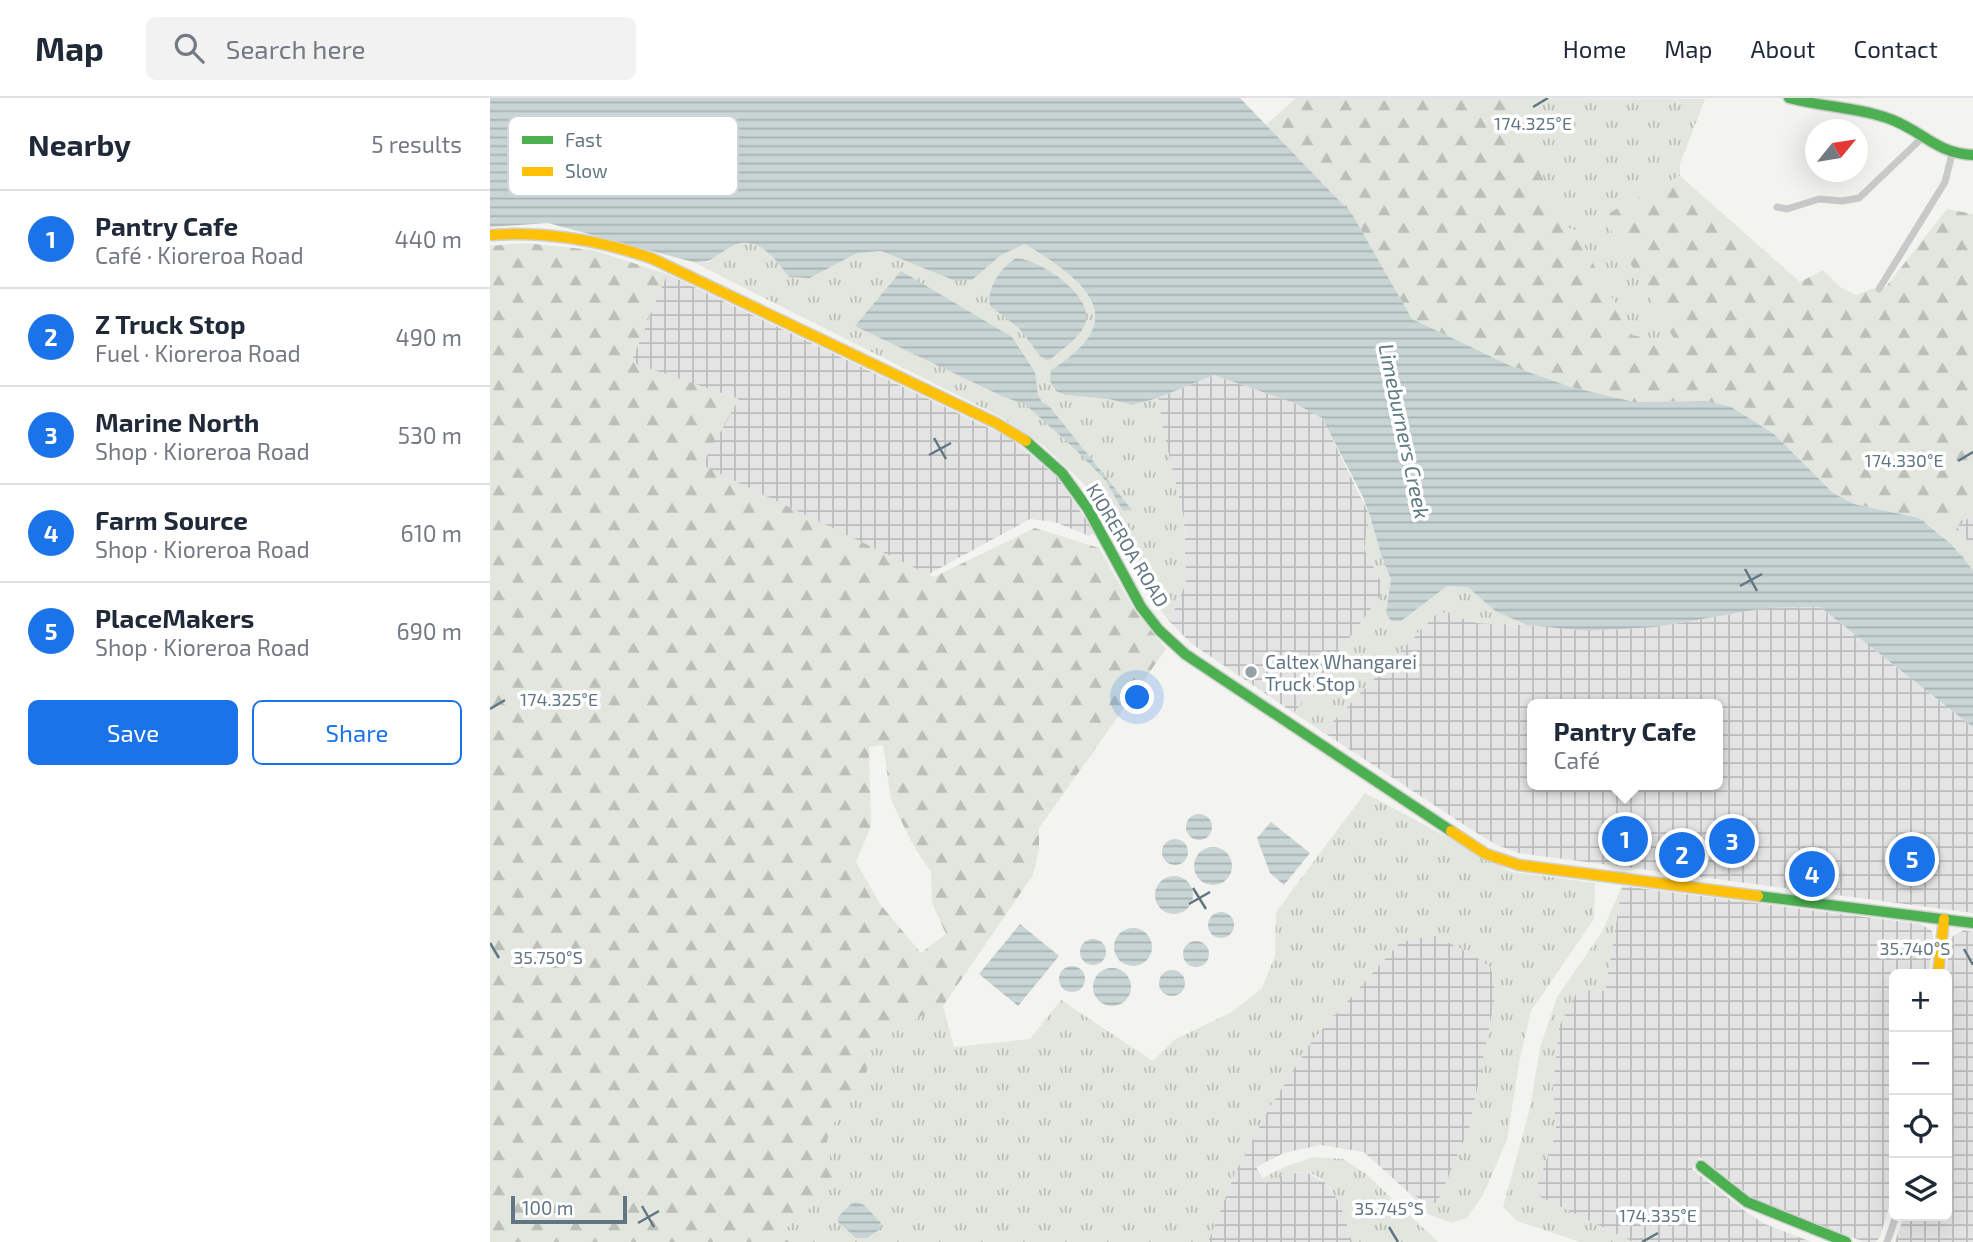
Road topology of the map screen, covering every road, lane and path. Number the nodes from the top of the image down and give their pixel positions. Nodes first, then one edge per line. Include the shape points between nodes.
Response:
1 (1789, 98) edge
2 (1923, 137) junction
3 (1952, 154) junction
4 (1973, 155) edge
5 (1777, 207) dead end
6 (490, 235) edge
7 (1879, 289) dead end
8 (1944, 919) junction
9 (1973, 923) edge
10 (1939, 969) edge
11 (1701, 1166) dead end
12 (1894, 1221) edge
13 (1846, 1242) edge
14 (1887, 1242) edge

1 - 2 main road via 1894,120
2 - 3 main road
2 - 5 street via 1859,198
3 - 4 main road
3 - 7 street via 1945,182
6 - 8 main road, KIOREROA ROAD via 522,232 576,237 651,258 1022,438 1076,491 1141,607 1179,649 1486,854 1518,865
8 - 9 main road, KIOREROA ROAD
8 - 10 main road
11 - 13 main road via 1747,1202
12 - 14 street

